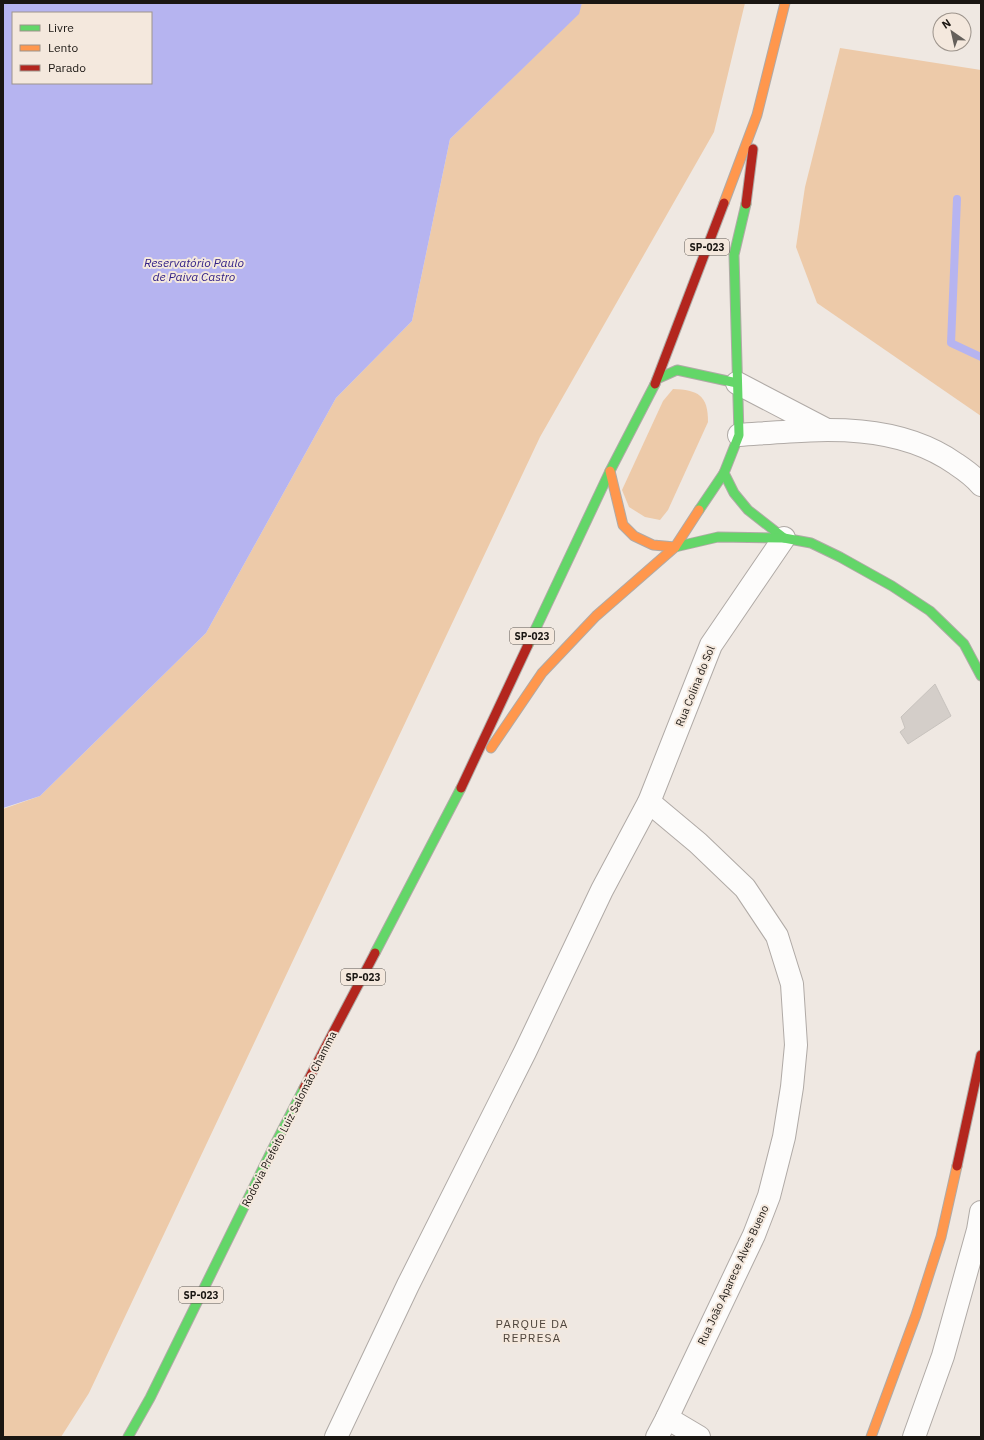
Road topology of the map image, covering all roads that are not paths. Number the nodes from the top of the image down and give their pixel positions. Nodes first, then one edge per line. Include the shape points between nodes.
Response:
1 (785, 3) edge
2 (757, 115) junction
3 (657, 379) junction
4 (737, 383) junction
5 (825, 430) junction
6 (739, 434) junction
7 (610, 471) junction
8 (724, 473) junction
9 (981, 485) edge
10 (784, 538) junction
11 (675, 547) junction
12 (981, 676) edge
13 (454, 802) junction
14 (649, 802) junction
15 (981, 1055) edge
16 (981, 1212) edge
17 (662, 1428) edge
18 (917, 1435) edge
19 (128, 1437) edge
20 (336, 1437) edge
21 (699, 1437) edge
22 (870, 1437) edge

1 - 2 main road, SP-023
2 - 3 main road, SP-023
2 - 4 main road, SP-023 via 747,198 734,255
3 - 4 main road via 677,370
3 - 7 main road, SP-023
4 - 5 street
4 - 6 main road, SP-023
5 - 6 street
5 - 9 street via 872,432 907,440 942,454
6 - 8 main road, SP-023
7 - 11 main road via 623,525 634,536 653,545
7 - 13 main road, Rodovia Prefeito Luiz Salomão Chamma / SP-023
8 - 10 main road via 734,493 748,510
8 - 11 main road, SP-023
10 - 11 main road via 718,537
10 - 12 main road via 811,543 840,557 930,611 964,644
10 - 14 street, Rua Colina do Sol via 711,645
11 - 13 main road, Rodovia Prefeito Luiz Salomão Chamma / SP-023 via 596,616 542,673
13 - 19 main road, Rodovia Prefeito Luiz Salomão Chamma / SP-023 via 271,1152 150,1398
14 - 17 street, Rua João Aparece Alves Bueno via 698,843 745,888 777,936 792,984 796,1045 784,1137 769,1196 754,1235
14 - 20 street, Rua Colina do Sol via 602,890
15 - 22 main road via 941,1237 916,1315
16 - 18 street via 943,1356
17 - 21 street

